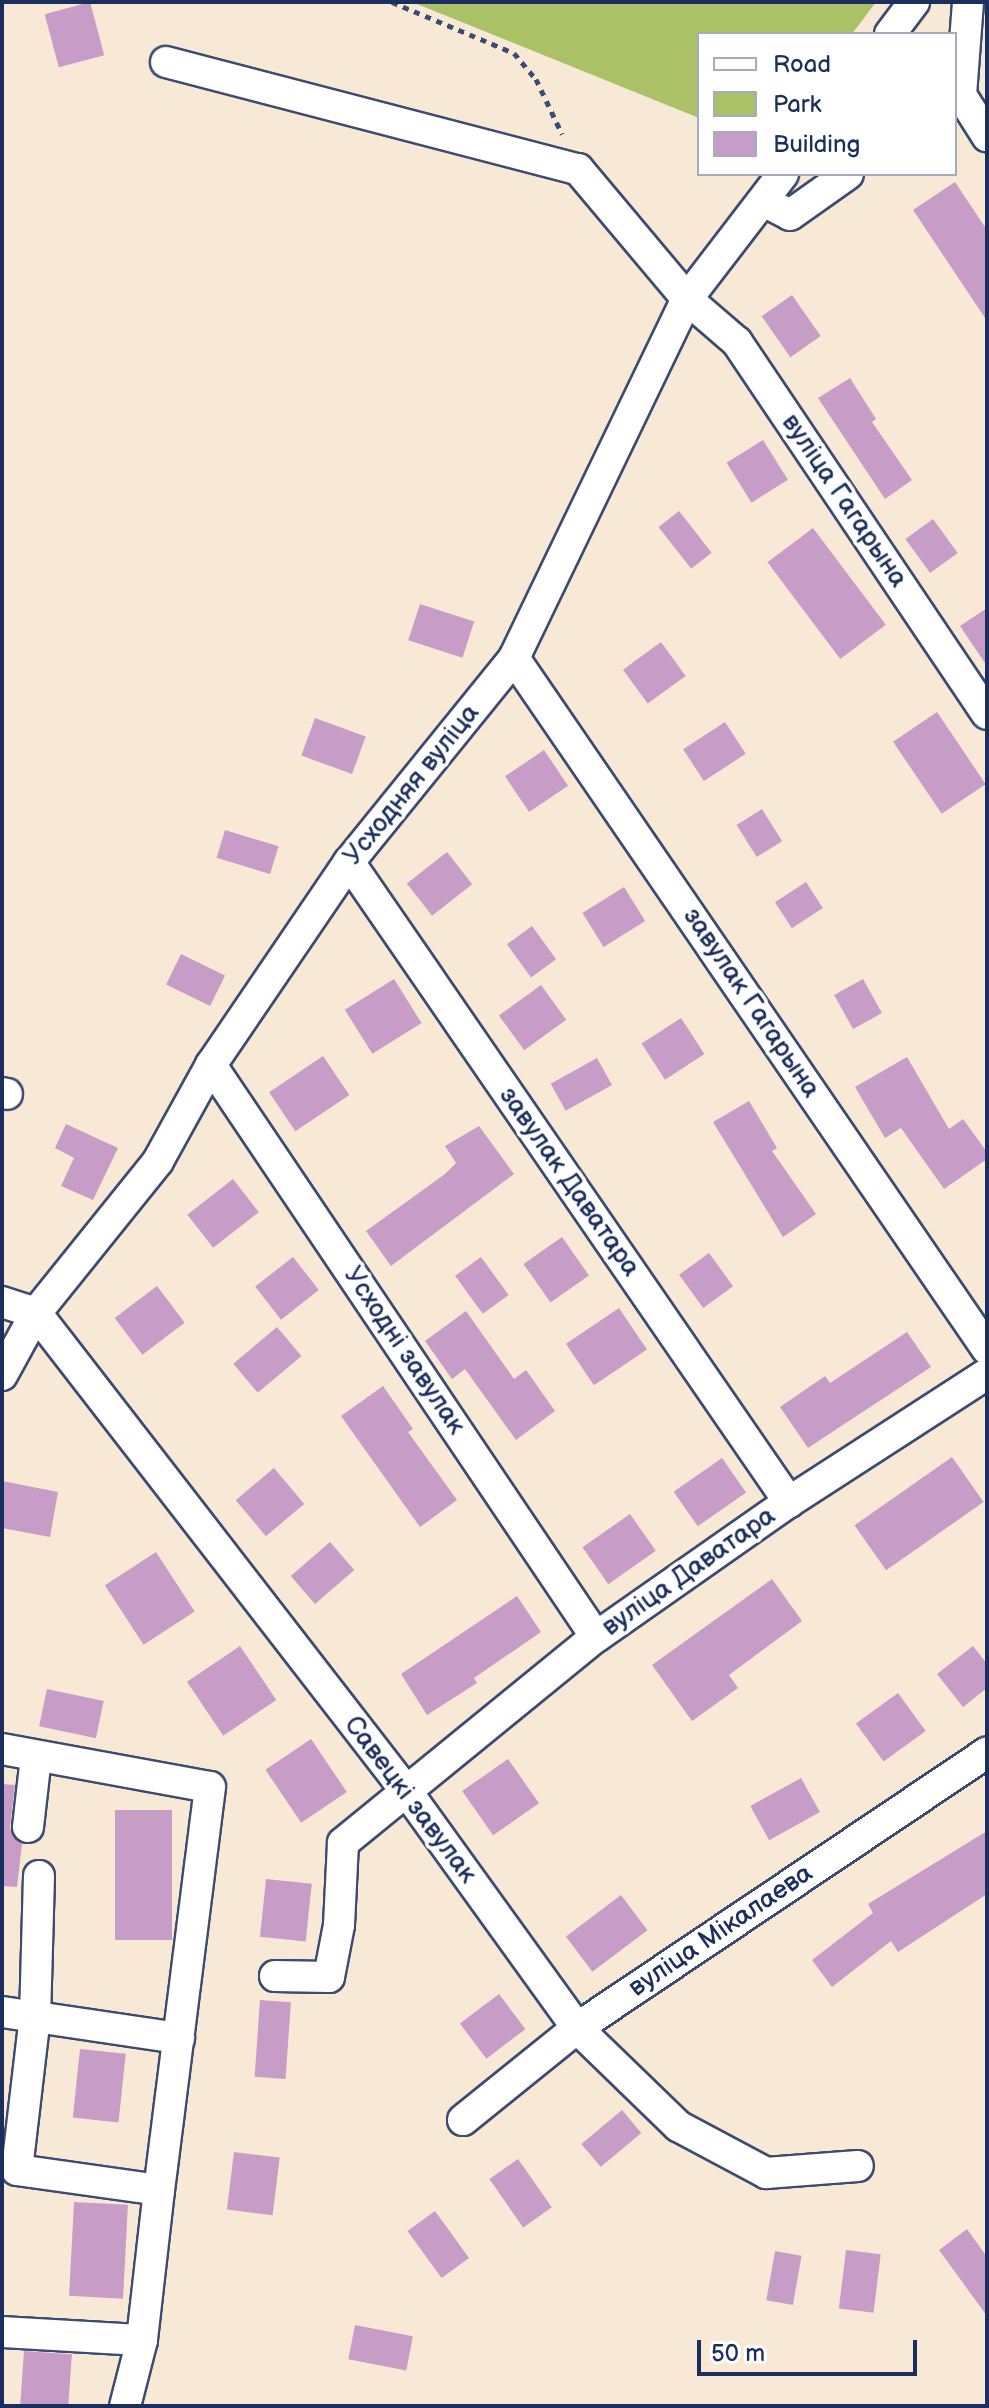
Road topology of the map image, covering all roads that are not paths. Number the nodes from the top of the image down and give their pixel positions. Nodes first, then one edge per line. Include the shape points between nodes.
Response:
1 (914, 2) edge
2 (968, 2) edge
3 (892, 32) edge
4 (166, 62) dead end
5 (987, 79) edge
6 (958, 97) edge
7 (987, 136) edge
8 (782, 176) edge
9 (845, 176) edge
10 (763, 201) junction
11 (687, 299) junction
12 (514, 658) junction
13 (987, 714) edge
14 (349, 862) junction
15 (211, 1065) junction
16 (2, 1302) edge
17 (36, 1313) junction
18 (987, 1349) edge
19 (987, 1374) edge
20 (2, 1375) edge
21 (789, 1502) junction
22 (596, 1637) junction
23 (2, 1749) edge
24 (987, 1752) edge
25 (36, 1757) junction
26 (407, 1792) junction
27 (28, 1827) dead end
28 (39, 1876) dead end
29 (275, 1976) dead end
30 (2, 2012) edge
31 (35, 2016) junction
32 (577, 2028) junction
33 (179, 2038) junction
34 (463, 2120) dead end
35 (858, 2166) dead end
36 (159, 2190) junction
37 (2, 2332) edge
38 (142, 2340) junction
39 (125, 2406) edge

1 - 3 street
2 - 6 street
4 - 11 street, вуліца Гагарына via 578,169
5 - 6 street
6 - 7 street
8 - 10 street, Усходняя вуліца
9 - 10 street via 790,215
10 - 11 street, Усходняя вуліца
11 - 12 street, Усходняя вуліца
11 - 13 street, вуліца Гагарына via 737,342
12 - 14 street, Усходняя вуліца
12 - 18 street, завулак Гагарына
14 - 15 street, Усходняя вуліца
14 - 21 street, завулак Даватара
15 - 17 street, Усходняя вуліца via 158,1161
15 - 22 street, Усходні завулак
16 - 17 street
17 - 20 street, Усходняя вуліца
17 - 26 street, Савецкі завулак
19 - 21 street, вуліца Даватара
21 - 22 street, вуліца Даватара
22 - 26 street, вуліца Даватара
23 - 25 street
24 - 32 street, вуліца Мікалаева
25 - 27 street
25 - 33 street via 210,1787
26 - 29 street, вуліца Даватара via 343,1843 339,1925 329,1977
26 - 32 street, Савецкі завулак
28 - 31 street
30 - 31 street
31 - 33 street
31 - 36 street via 17,2170
32 - 34 street, вуліца Мікалаева
32 - 35 street, Савецкі завулак via 678,2126 766,2173
33 - 36 street
36 - 38 street
37 - 38 street
38 - 39 street

